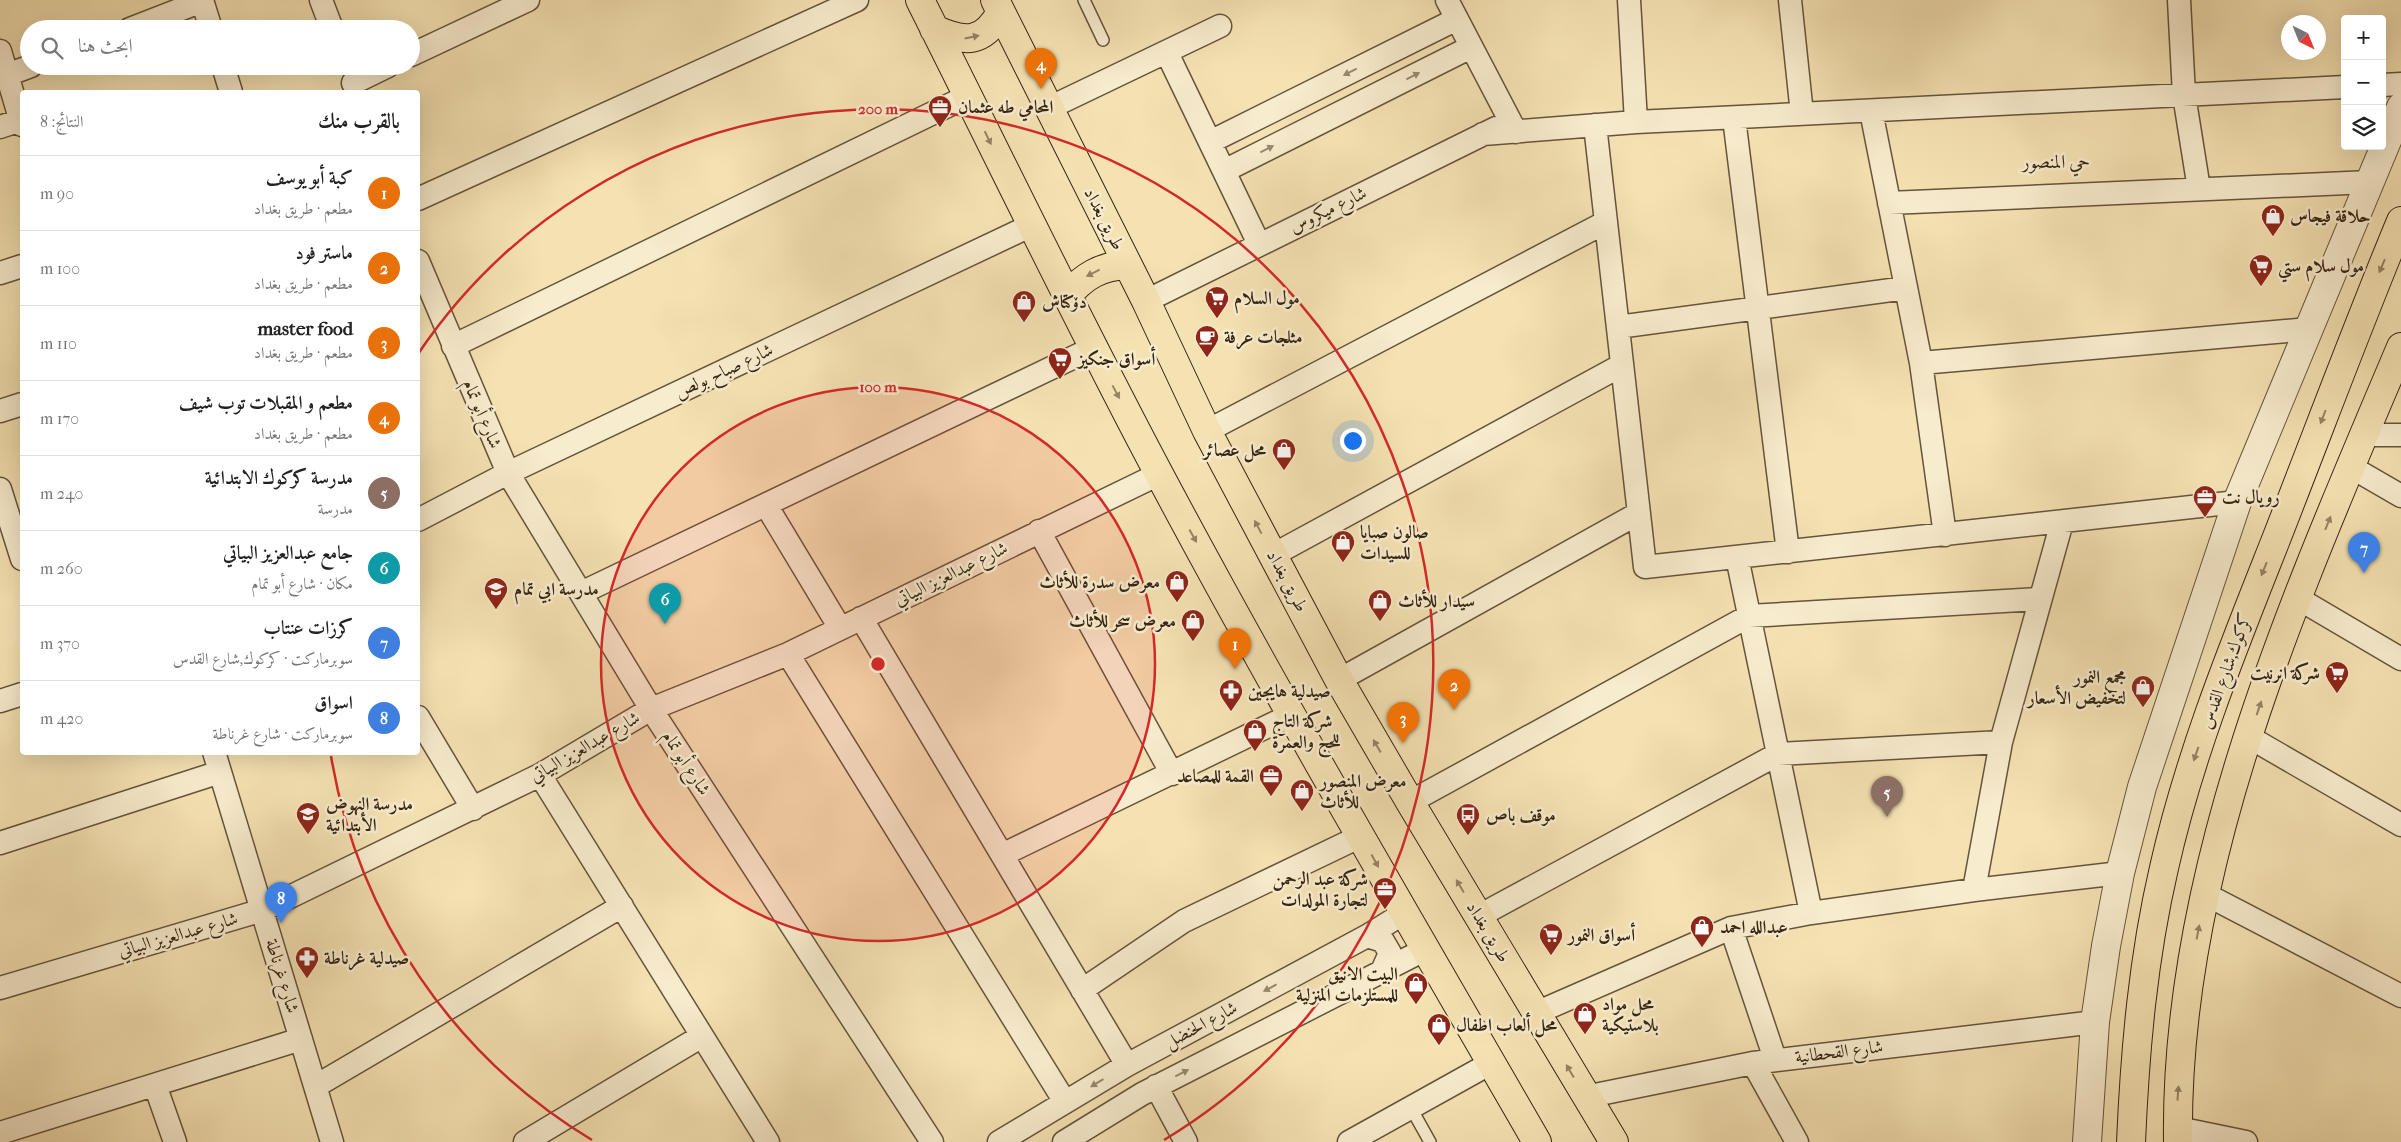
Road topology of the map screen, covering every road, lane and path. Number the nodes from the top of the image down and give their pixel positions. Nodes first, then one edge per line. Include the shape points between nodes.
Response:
1 (321, 0) edge
2 (528, 0) edge
3 (857, 0) edge
4 (920, 0) edge
5 (1084, 0) edge
6 (1629, 0) edge
7 (1790, 0) edge
8 (2179, 0) edge
9 (202, 1) edge
10 (998, 6) edge
11 (1452, 9) edge
12 (153, 20) edge
13 (208, 20) edge
14 (329, 20) edge
15 (1220, 26) dead end
16 (934, 29) junction
17 (1102, 40) dead end
18 (1472, 46) junction
19 (0, 51) edge
20 (420, 51) edge
21 (1167, 53) junction
22 (20, 70) edge
23 (7, 75) junction
24 (226, 75) edge
25 (365, 75) edge
26 (352, 80) edge
27 (2401, 84) edge
28 (2386, 85) edge
29 (2341, 87) edge
30 (230, 90) edge
31 (2184, 95) junction
32 (968, 96) junction
33 (2401, 107) edge
34 (1048, 108) junction
35 (1871, 110) junction
36 (1802, 114) junction
37 (20, 117) edge
38 (1734, 118) junction
39 (1636, 122) junction
40 (20, 123) edge
41 (1595, 125) junction
42 (1513, 126) junction
43 (0, 127) edge
44 (1210, 142) junction
45 (1224, 171) junction
46 (2370, 182) junction
47 (2199, 189) junction
48 (420, 198) edge
49 (1889, 202) junction
50 (2401, 221) edge
51 (1606, 222) junction
52 (1032, 225) junction
53 (1259, 244) junction
54 (1127, 265) junction
55 (420, 266) edge
56 (20, 267) edge
57 (0, 273) edge
58 (1906, 288) junction
59 (1067, 296) junction
60 (1146, 301) junction
61 (1757, 308) junction
62 (1618, 327) junction
63 (2308, 329) junction
64 (453, 346) junction
65 (2401, 347) edge
66 (1093, 348) junction
67 (1921, 363) junction
68 (1622, 364) junction
69 (20, 405) edge
70 (0, 411) edge
71 (1207, 431) junction
72 (2364, 435) junction
73 (2401, 435) edge
74 (2351, 467) junction
75 (508, 473) junction
76 (1159, 474) junction
77 (0, 489) edge
78 (2401, 496) edge
79 (2237, 502) junction
80 (766, 505) junction
81 (1638, 513) junction
82 (420, 519) edge
83 (2062, 522) junction
84 (1039, 531) junction
85 (1945, 535) junction
86 (2274, 544) junction
87 (1788, 552) junction
88 (20, 553) edge
89 (1273, 555) junction
90 (1737, 557) junction
91 (2314, 558) junction
92 (581, 593) junction
93 (2040, 599) junction
94 (2299, 599) junction
95 (1749, 616) junction
96 (861, 618) junction
97 (840, 628) junction
98 (788, 654) junction
99 (2401, 659) edge
100 (1339, 680) junction
101 (20, 695) edge
102 (0, 701) edge
103 (651, 709) junction
104 (1291, 715) junction
105 (420, 720) edge
106 (2249, 737) junction
107 (2001, 742) junction
108 (1778, 754) junction
109 (217, 762) edge
110 (1172, 774) junction
111 (540, 775) junction
112 (1410, 802) junction
113 (473, 809) junction
114 (2401, 825) edge
115 (1361, 836) junction
116 (0, 844) edge
117 (1002, 855) junction
118 (2120, 873) junction
119 (1974, 890) junction
120 (2205, 894) junction
121 (622, 906) junction
122 (262, 910) junction
123 (1404, 913) junction
124 (1811, 913) junction
125 (1479, 916) junction
126 (1731, 928) junction
127 (1367, 936) junction
128 (1426, 949) junction
129 (1382, 970) junction
130 (0, 988) edge
131 (1082, 990) junction
132 (2401, 996) edge
133 (1536, 1013) junction
134 (2095, 1022) junction
135 (702, 1036) junction
136 (302, 1039) junction
137 (1775, 1059) junction
138 (1753, 1062) junction
139 (1491, 1063) junction
140 (1127, 1065) junction
141 (155, 1084) junction
142 (316, 1086) junction
143 (1156, 1086) junction
144 (1585, 1097) junction
145 (1065, 1102) junction
146 (1411, 1108) junction
147 (0, 1133) edge
148 (28, 1134) edge
149 (2178, 1135) edge
150 (175, 1142) edge
151 (332, 1142) edge
152 (525, 1142) edge
153 (768, 1142) edge
154 (932, 1142) edge
155 (999, 1142) edge
156 (1064, 1142) edge
157 (1186, 1142) edge
158 (1349, 1142) edge
159 (1430, 1142) edge
160 (1537, 1142) edge
161 (1614, 1142) edge
162 (1797, 1142) edge
163 (2087, 1142) edge
164 (2130, 1142) edge
165 (2246, 1142) edge

1 - 14 street
2 - 20 street
3 - 48 street
4 - 16 main road
5 - 17 lane
6 - 39 street
7 - 36 street
8 - 31 street
9 - 12 street
9 - 13 street
16 -> 10 main road via 968,40 992,27
10 - 34 main road, طريق بغداد
11 - 18 street
11 -> 44 street
15 - 21 street
16 - 32 main road
18 - 42 street
45 -> 18 street
19 - 23 street
21 - 34 street
21 - 44 street
22 - 23 street
23 - 37 street
24 - 30 street
25 - 26 street
27 - 28 street
29 - 31 street
31 - 35 street
31 - 47 street
32 -> 52 main road
32 - 64 street
33 - 46 street
34 - 54 main road, طريق بغداد
35 - 36 street
35 - 49 street
36 - 38 street
38 - 39 street
38 - 61 street
39 - 41 street
40 - 43 street
41 - 42 street
41 - 51 street
42 - 53 street, شارع ميكروس via 1483,134
44 - 45 street
45 - 53 street
46 - 47 street
46 - 63 street
47 - 49 street
49 - 58 street
50 -> 86 main road, كركوك,شارع القدس
51 - 62 street
51 - 71 street
52 - 59 main road
52 - 75 street, شارع صباح بولص
53 - 60 street, شارع ميكروس
54 -> 59 main road via 1093,273
54 - 60 main road, طريق بغداد
55 - 64 street, شارع أبو تمام
56 - 57 street
58 - 61 street
58 - 67 street
59 - 66 main road
60 - 71 main road, طريق بغداد
61 - 62 street
61 - 87 street
62 - 68 street
63 - 67 street
63 - 79 street
64 - 75 street, شارع أبو تمام
65 - 72 main road
66 -> 76 main road
66 - 80 street
67 - 85 street
68 - 81 street
68 - 89 street
69 - 70 street
89 -> 71 main road, طريق بغداد
72 - 73 street
72 - 74 main road
74 - 78 street
91 -> 74 main road
75 - 82 street, شارع صباح بولص
75 - 92 street, شارع أبو تمام
76 - 84 street, شارع عبدالعزيز البياتي
76 -> 104 main road
77 - 88 street
79 - 83 street
79 - 118 street via 2142,787
80 - 92 street
80 - 97 street
81 - 90 street via 1645,567
81 - 100 street
83 - 85 street
83 - 93 street
84 - 96 street, شارع عبدالعزيز البياتي
84 - 110 street
85 - 87 street
86 - 91 main road
86 -> 164 main road, كركوك,شارع القدس via 2229,658 2192,766 2164,868 2145,964 2134,1063
87 - 90 street
89 - 100 main road, طريق بغداد
90 - 95 street
91 - 94 main road
92 - 103 street, شارع أبو تمام
93 - 95 street
93 - 107 street
94 - 99 street
106 -> 94 main road
95 - 108 street
95 - 112 street
96 - 97 street, شارع عبدالعزيز البياتي
96 - 117 street
97 - 98 street, شارع عبدالعزيز البياتي
98 - 103 street, شارع عبدالعزيز البياتي
98 - 145 street
112 -> 100 main road, طريق بغداد
101 - 102 street
103 - 111 street, شارع عبدالعزيز البياتي
103 - 154 street, شارع أبو تمام
104 - 110 street
104 - 115 main road
105 - 113 street
106 - 114 street
106 - 120 main road
107 - 108 street
107 - 119 street
108 - 124 street
108 - 125 street
109 - 116 street
109 - 122 street, شارع غرناطة
110 - 117 street
111 - 113 street, شارع عبدالعزيز البياتي
111 - 121 street
125 -> 112 main road, طريق بغداد
113 - 122 street, شارع عبدالعزيز البياتي
115 -> 123 main road
115 - 131 street via 1184,921
117 - 131 street
118 - 119 street
118 - 134 street
119 - 124 street
120 - 132 street
149 -> 120 main road via 2183,1040 2194,950
121 - 135 street
121 - 142 street
122 - 130 street, شارع عبدالعزيز البياتي
122 - 136 street, شارع غرناطة
123 - 127 street, شارع الحنضل
123 - 128 main road
124 - 126 street
125 - 133 main road, طريق بغداد
126 - 133 street
126 - 137 street
127 - 129 street via 1383,941 1390,953
127 -> 140 street, شارع الحنضل
128 - 129 street, شارع الحنضل
128 - 139 main road
143 -> 129 street, شارع الحنضل
131 - 140 street
144 -> 133 main road, طريق بغداد
134 - 137 street, شارع القحطانية
134 - 163 street
135 - 152 street
135 - 153 street
136 - 141 street
136 - 142 street, شارع غرناطة
137 - 138 street, شارع القحطانية
138 - 144 street, شارع القحطانية
138 - 162 street
139 - 146 street
139 - 160 main road
140 -> 145 street, شارع الحنضل
141 - 148 street
141 - 150 street
142 - 151 street, شارع غرناطة
143 - 156 street, شارع الحنضل
143 - 157 street
144 - 161 main road, طريق بغداد
145 - 155 street, شارع الحنضل
146 - 158 street
146 - 159 lane
147 - 148 street
149 - 165 street

